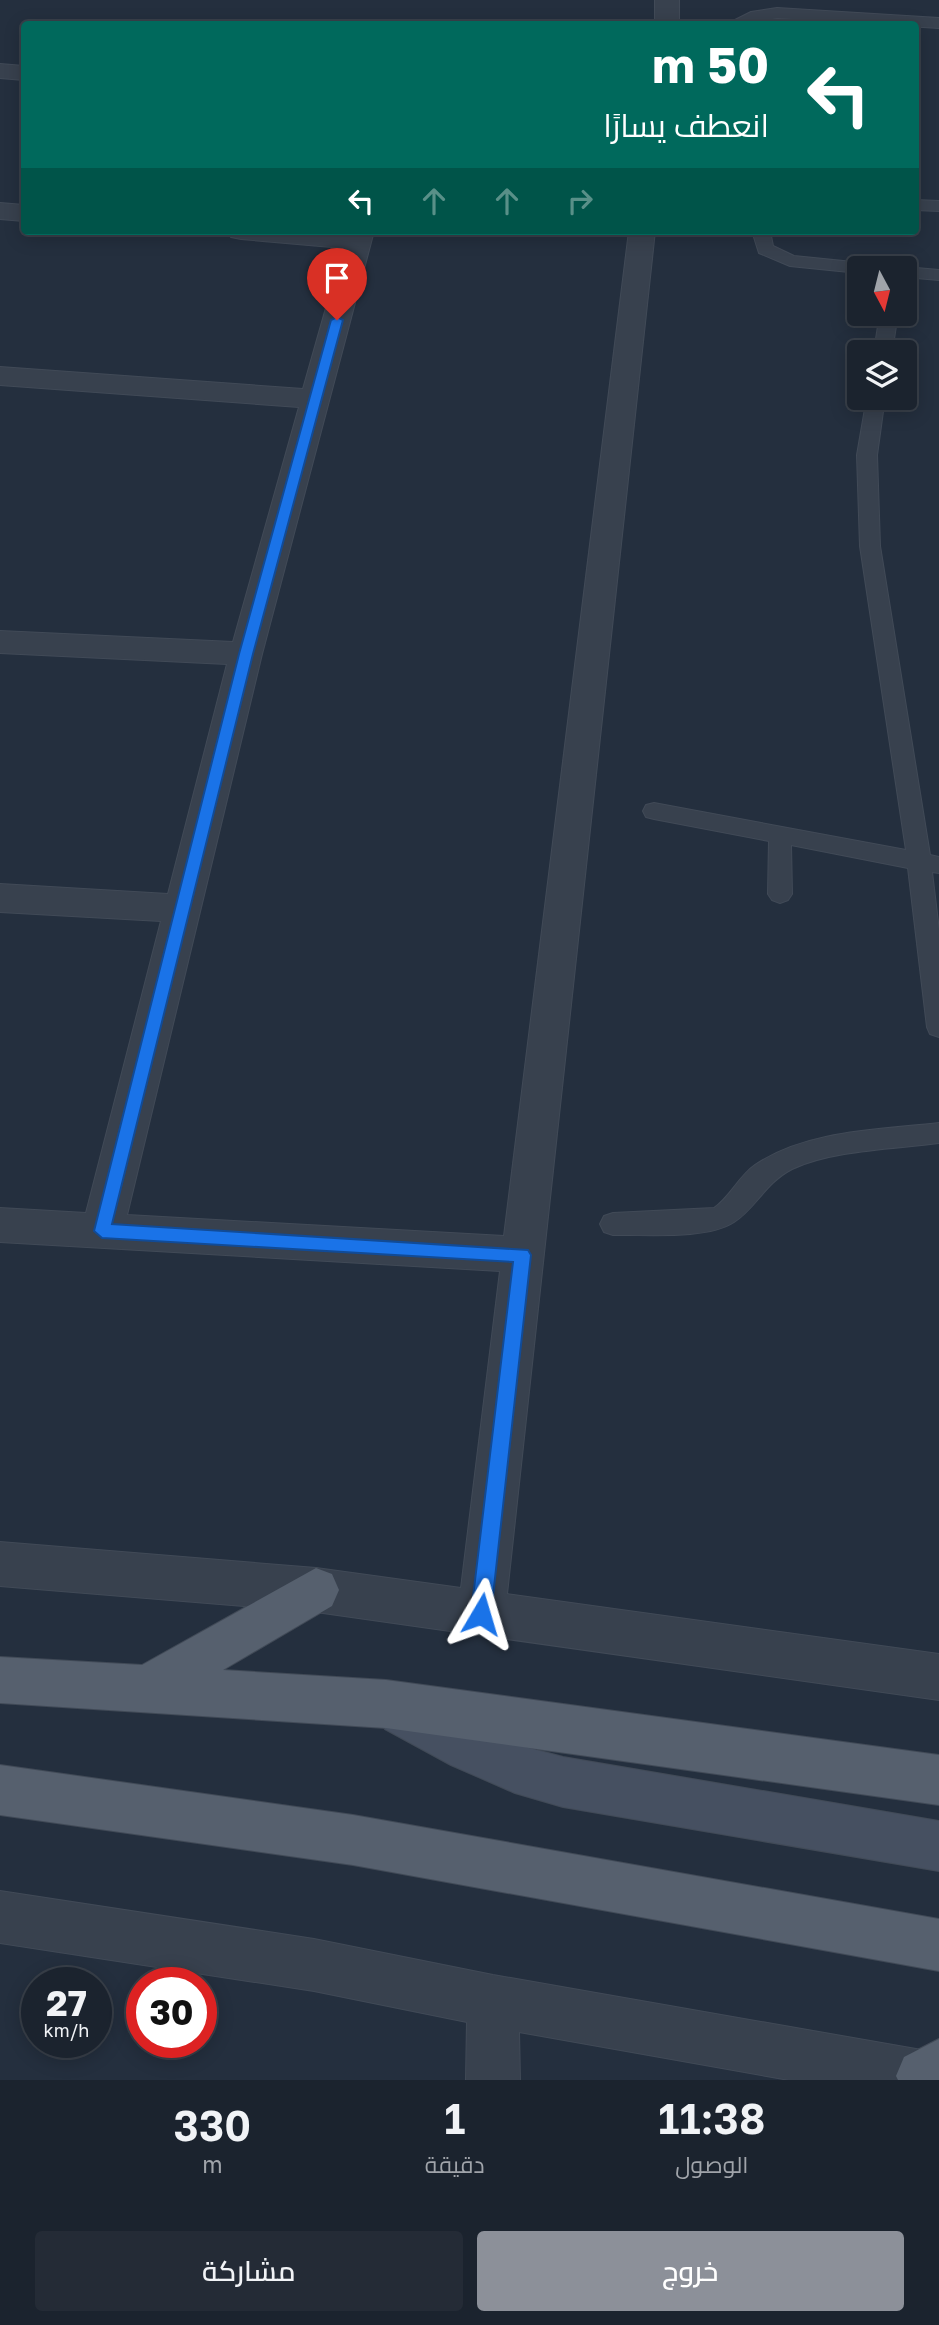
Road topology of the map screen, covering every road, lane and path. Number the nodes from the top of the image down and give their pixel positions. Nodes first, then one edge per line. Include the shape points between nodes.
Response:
1 (667, 0) edge
2 (667, 21) edge
3 (742, 21) edge
4 (865, 21) edge
5 (919, 23) edge
6 (939, 23) edge
7 (0, 71) edge
8 (21, 73) edge
9 (919, 205) edge
10 (939, 206) edge
11 (0, 211) edge
12 (21, 213) edge
13 (336, 235) edge
14 (642, 235) edge
15 (762, 235) edge
16 (360, 236) edge
17 (847, 266) edge
18 (917, 273) edge
19 (939, 275) edge
20 (0, 376) edge
21 (315, 399) junction
22 (874, 410) edge
23 (0, 642) edge
24 (246, 654) junction
25 (654, 811) dead end
26 (780, 835) junction
27 (929, 863) edge
28 (780, 894) dead end
29 (0, 898) edge
30 (181, 908) junction
31 (939, 1027) edge
32 (939, 1133) edge
33 (613, 1224) dead end
34 (0, 1225) edge
35 (102, 1231) junction
36 (522, 1255) junction
37 (0, 1564) edge
38 (316, 1590) junction
39 (481, 1614) junction
40 (939, 1677) edge
41 (0, 1681) edge
42 (143, 1691) junction
43 (386, 1704) junction
44 (939, 1780) edge
45 (0, 1790) edge
46 (939, 1846) edge
47 (0, 1917) edge
48 (939, 1945) edge
49 (493, 2001) junction
50 (934, 2074) edge
51 (493, 2080) edge

1 - 2 street
3 - 4 lane via 776,13
5 - 6 lane
7 - 8 street
9 - 10 lane
11 - 12 street
13 - 16 street
14 - 36 street
15 - 17 lane via 765,249 782,259
16 - 21 street
18 - 19 lane
20 - 21 street
21 - 24 street
22 - 27 lane via 867,455 869,535
23 - 24 street
24 - 30 street
25 - 26 lane
26 - 27 lane
26 - 28 lane
27 - 31 lane
29 - 30 street
30 - 35 street
32 - 33 lane via 843,1145 788,1159 762,1174 717,1218
34 - 35 street
35 - 36 street
36 - 39 street
37 - 38 street
38 - 39 street
38 - 42 main road
39 - 40 street
41 - 42 main road
42 - 43 main road
43 - 44 main road
43 - 46 street via 515,1769 563,1782
45 - 48 main road via 125,1804 608,1883
47 - 49 street via 314,1965
49 - 50 street
49 - 51 street

